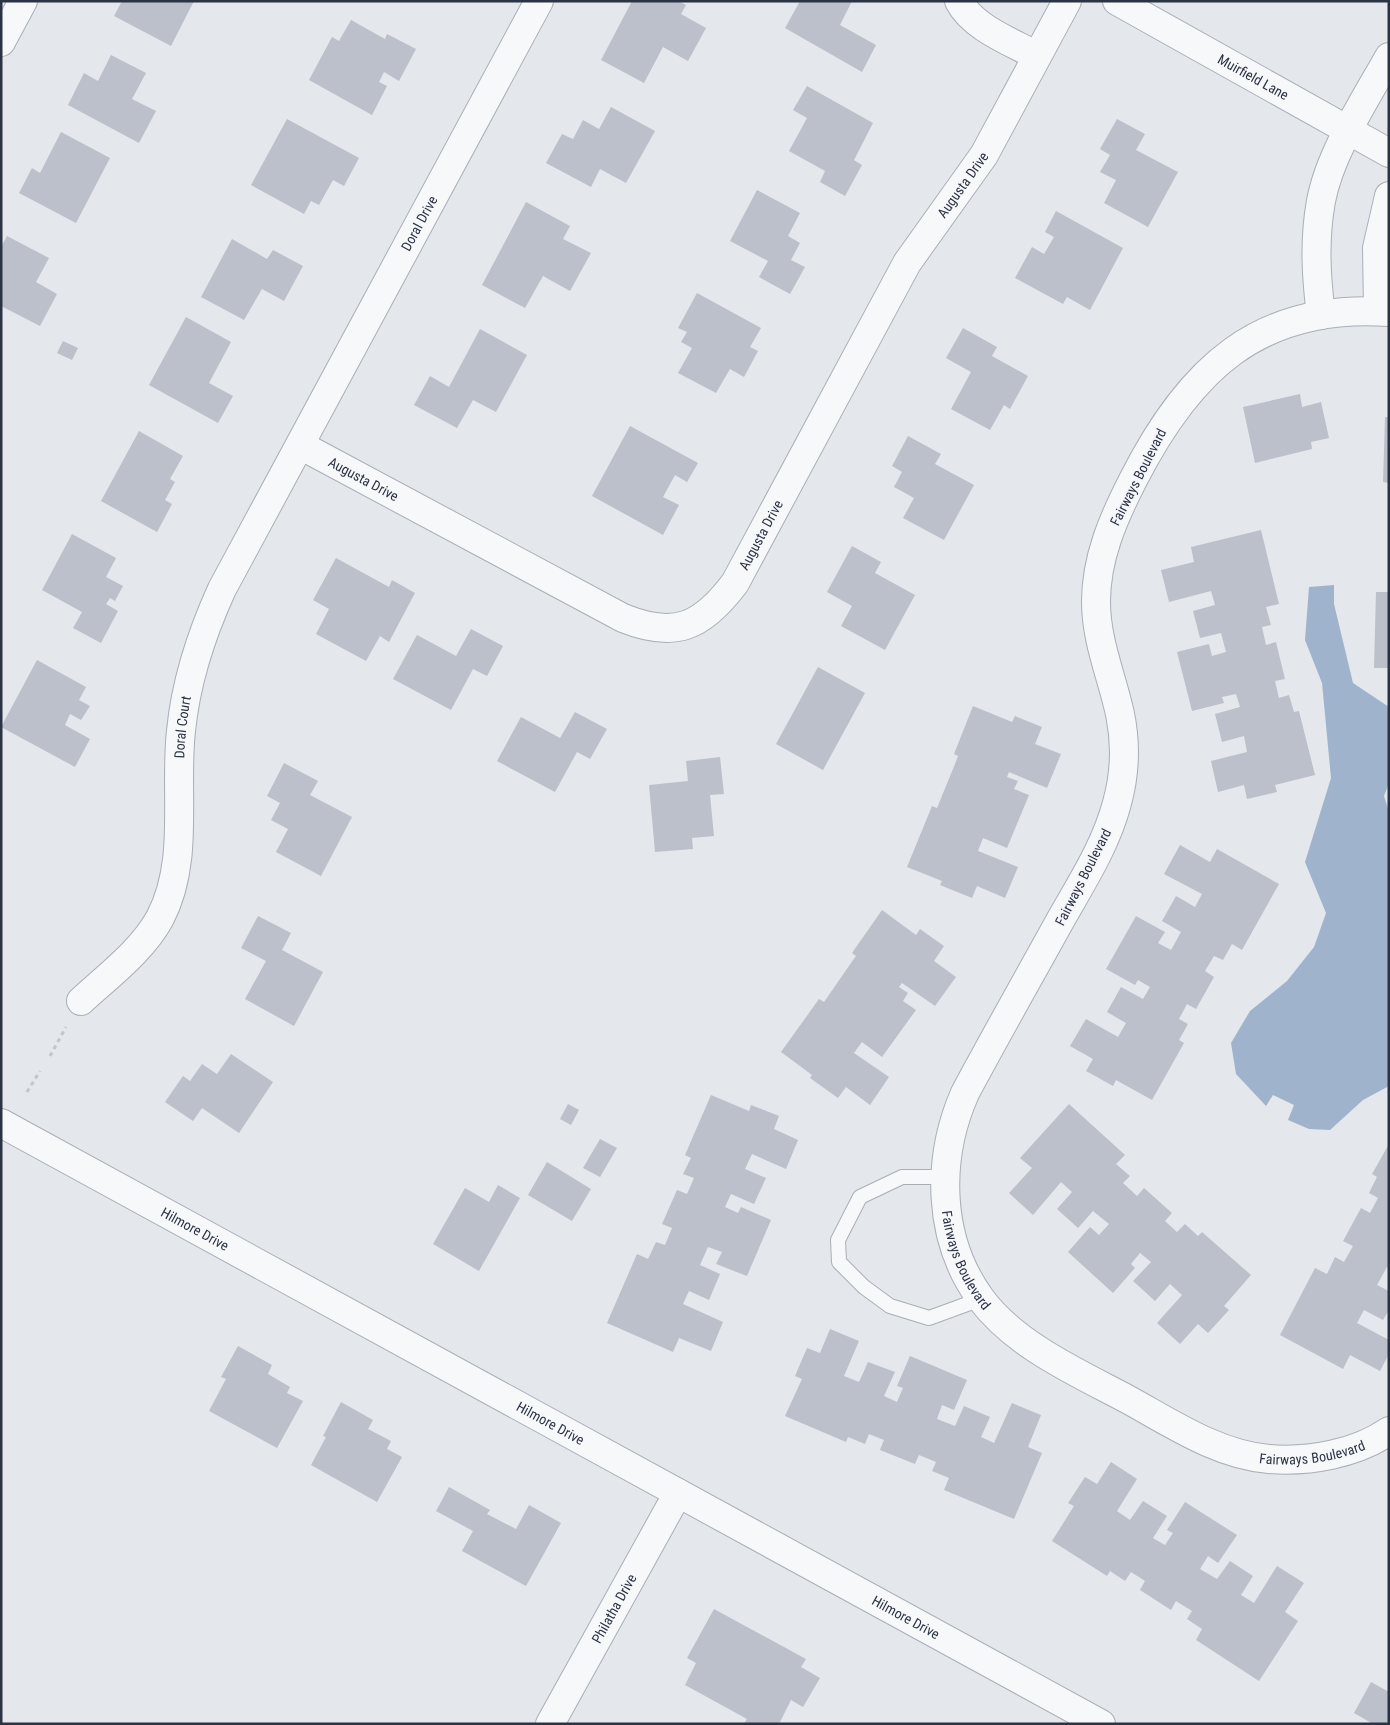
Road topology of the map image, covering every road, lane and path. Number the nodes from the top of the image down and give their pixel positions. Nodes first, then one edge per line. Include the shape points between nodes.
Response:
1 (24, 1) edge
2 (539, 1) edge
3 (958, 1) edge
4 (1067, 1) edge
5 (1117, 1) edge
6 (1, 42) edge
7 (1037, 56) junction
8 (1389, 57) edge
9 (1349, 132) junction
10 (1389, 153) edge
11 (1389, 196) edge
12 (1383, 312) edge
13 (1321, 315) junction
14 (300, 445) junction
15 (81, 1001) dead end
16 (40, 1071) dead end
17 (27, 1092) dead end
18 (1, 1123) edge
19 (944, 1177) junction
20 (982, 1299) junction
21 (1389, 1431) edge
22 (678, 1493) junction
23 (550, 1724) edge
24 (1101, 1724) edge

1 - 6 street
2 - 14 street, Doral Drive
3 - 7 street via 976,21
4 - 7 street, Augusta Drive
5 - 9 street, Muirfield Lane
7 - 14 street, Augusta Drive via 984,155 907,263 735,583 711,612 687,625 662,629 622,618
8 - 9 street
9 - 10 street, Muirfield Lane
9 - 13 street via 1331,168 1321,200 1316,241
11 - 12 street via 1377,248
12 - 13 street, Fairways Boulevard via 1351,311
13 - 19 street, Fairways Boulevard via 1299,319 1263,333 1217,362 1176,408 1146,455 1115,518 1100,559 1096,604 1098,633 1120,715 1124,744 1117,802 1097,855 965,1094 954,1119
14 - 15 street, Doral Court via 222,589 191,667 180,732 178,848 170,893 160,918 145,940
16 - 17 path
18 - 22 street, Hilmore Drive
19 - 20 street, Fairways Boulevard via 948,1215 960,1261
19 - 20 lane via 902,1177 860,1197 838,1240 839,1262 864,1287 890,1306 929,1318
20 - 21 street, Fairways Boulevard via 1013,1331 1060,1363 1186,1432 1240,1453 1268,1459 1327,1455 1380,1438
22 - 23 street, Philatha Drive
22 - 24 street, Hilmore Drive

